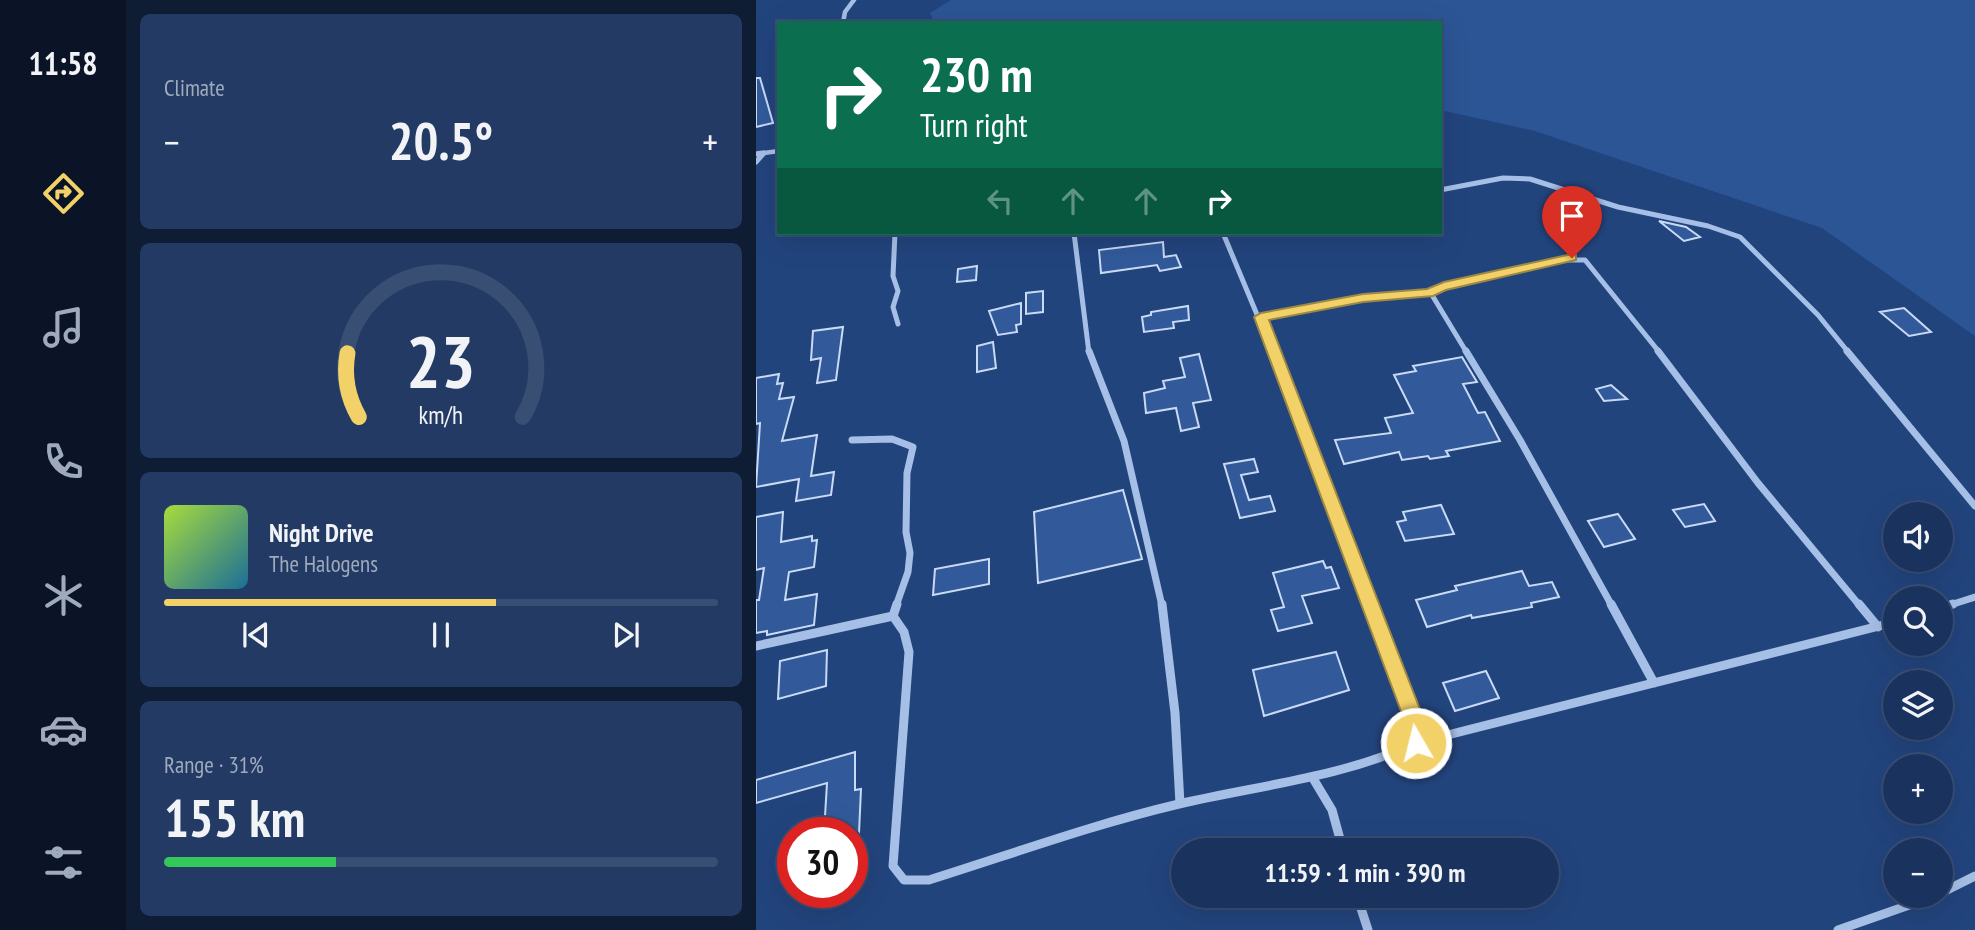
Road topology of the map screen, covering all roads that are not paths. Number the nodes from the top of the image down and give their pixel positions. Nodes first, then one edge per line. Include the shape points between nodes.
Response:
1 (854, 0) edge
2 (844, 21) edge
3 (777, 150) edge
4 (764, 153) junction
5 (756, 154) edge
6 (756, 162) edge
7 (1442, 190) edge
8 (895, 235) edge
9 (1074, 235) edge
10 (1224, 235) edge
11 (1433, 292) junction
12 (1261, 317) junction
13 (898, 324) dead end
14 (852, 440) dead end
15 (1975, 506) edge
16 (1975, 597) edge
17 (1953, 604) edge
18 (892, 616) junction
19 (1883, 626) edge
20 (1878, 627) junction
21 (756, 646) edge
22 (1654, 683) junction
23 (1416, 743) junction
24 (1314, 780) junction
25 (1180, 803) junction
26 (1340, 838) edge
27 (1975, 876) edge
28 (1953, 887) edge
29 (1361, 908) edge
30 (1901, 908) edge
31 (1368, 930) edge
32 (1838, 930) edge

1 - 2 street
3 - 4 street
4 - 5 street
4 - 6 street
7 - 15 street via 1503,178 1530,179 1618,207 1740,237 1818,315
8 - 13 street via 893,276 898,290 892,315
9 - 25 street via 1090,358 1124,442 1161,594
10 - 12 street
11 - 12 street via 1363,298
11 - 20 street via 1559,260 1585,260 1758,483
11 - 22 street
12 - 23 street via 1418,730
14 - 18 street via 894,440 913,447 907,473 906,521 911,553
16 - 17 street
18 - 21 street
18 - 25 street via 904,632 909,652 893,866 904,880 929,880
19 - 20 street
20 - 22 street
22 - 23 street
23 - 24 street via 1385,759
24 - 25 street
24 - 26 street via 1332,810
27 - 28 street
29 - 31 street
30 - 32 street

